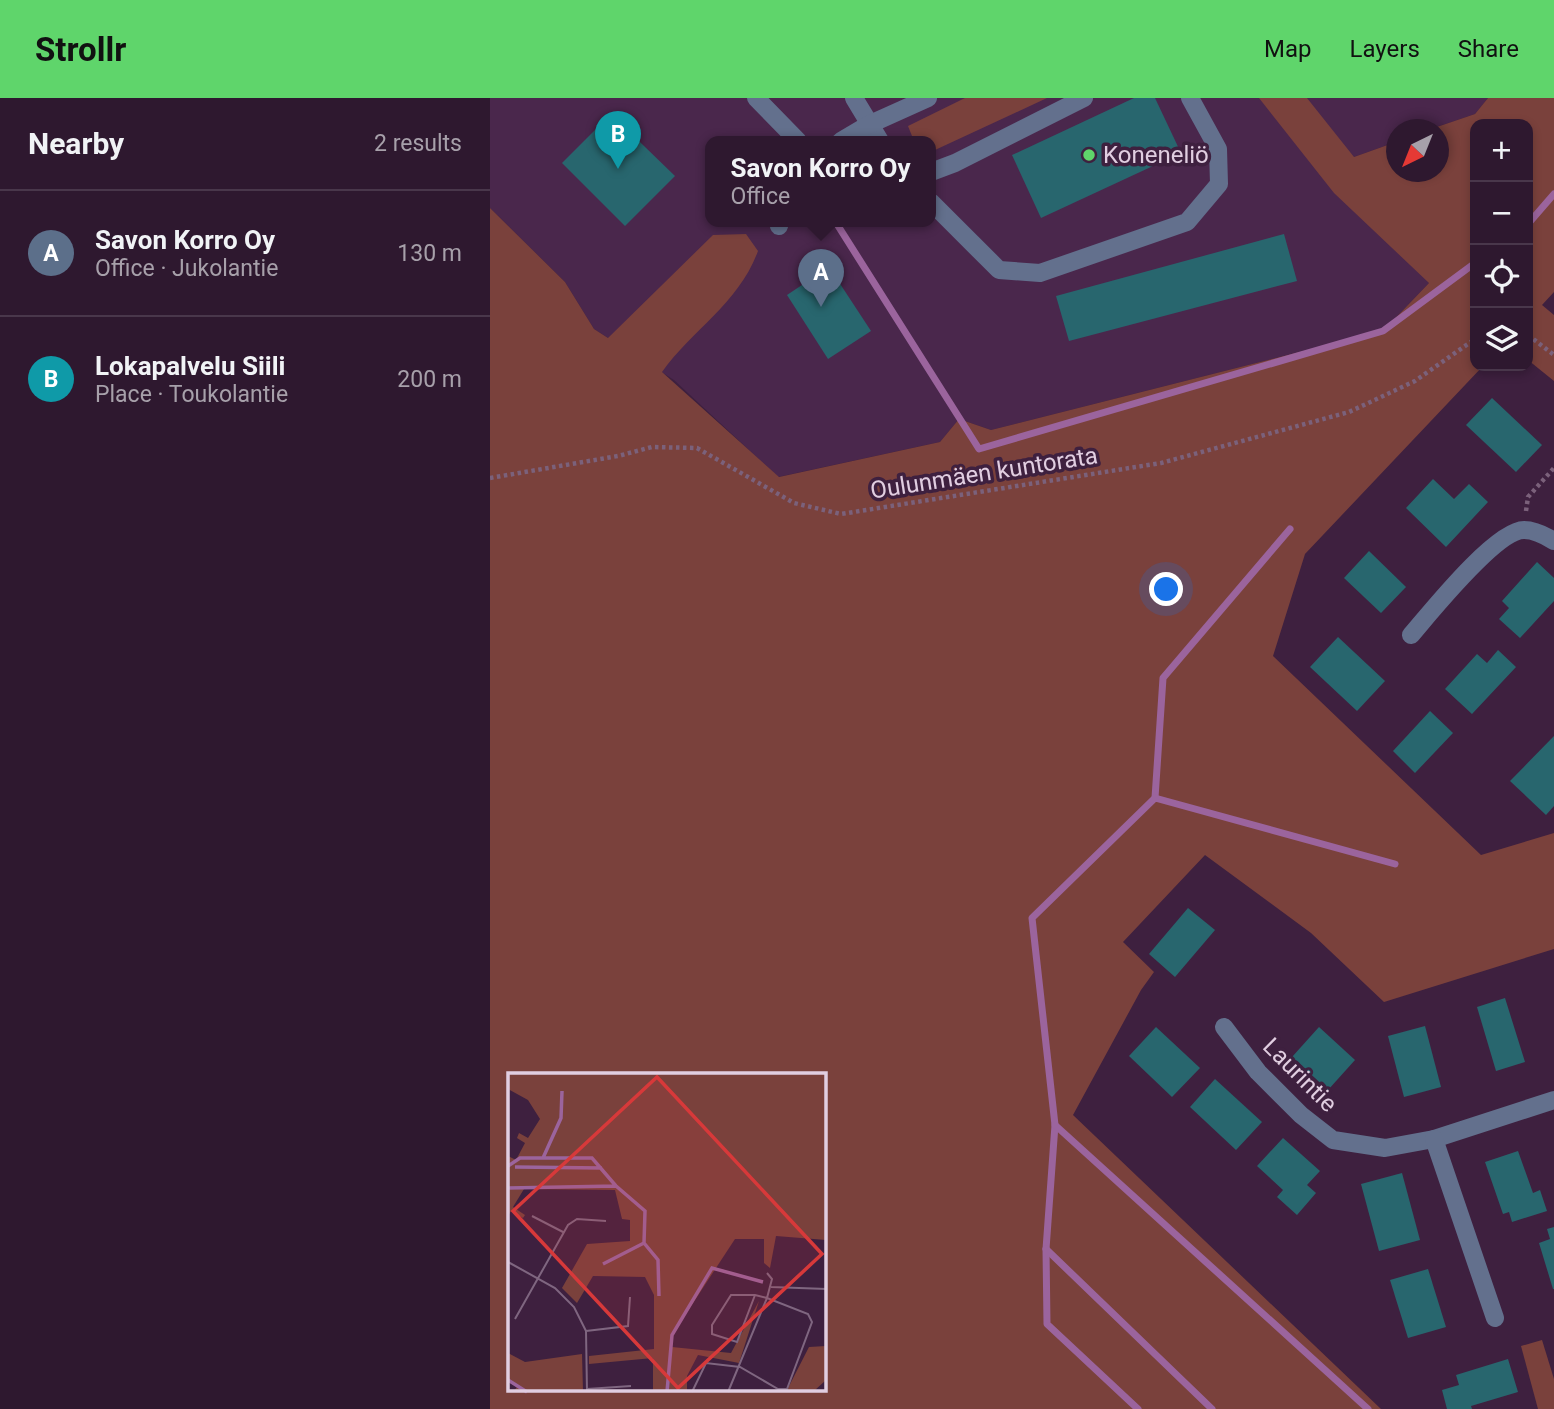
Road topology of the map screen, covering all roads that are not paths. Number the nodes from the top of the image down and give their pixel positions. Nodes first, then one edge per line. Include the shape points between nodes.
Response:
1 (756, 98) edge
2 (854, 98) edge
3 (928, 98) edge
4 (1084, 98) edge
5 (1190, 98) edge
6 (868, 125) junction
7 (793, 136) edge
8 (849, 136) edge
9 (876, 136) edge
10 (936, 170) edge
11 (936, 207) edge
12 (1554, 541) edge
13 (1411, 635) dead end
14 (1224, 1027) dead end
15 (1554, 1100) edge
16 (1434, 1139) junction
17 (1495, 1318) dead end

1 - 7 street
2 - 6 street
3 - 6 street
4 - 10 street
5 - 11 street via 1218,149 1219,184 1187,222 1040,273 999,270
6 - 8 street
6 - 9 street
12 - 13 street via 1522,530 1476,561
14 - 16 street, Laurintie via 1258,1072 1332,1140 1385,1148
15 - 16 street, Laurintie
16 - 17 street

